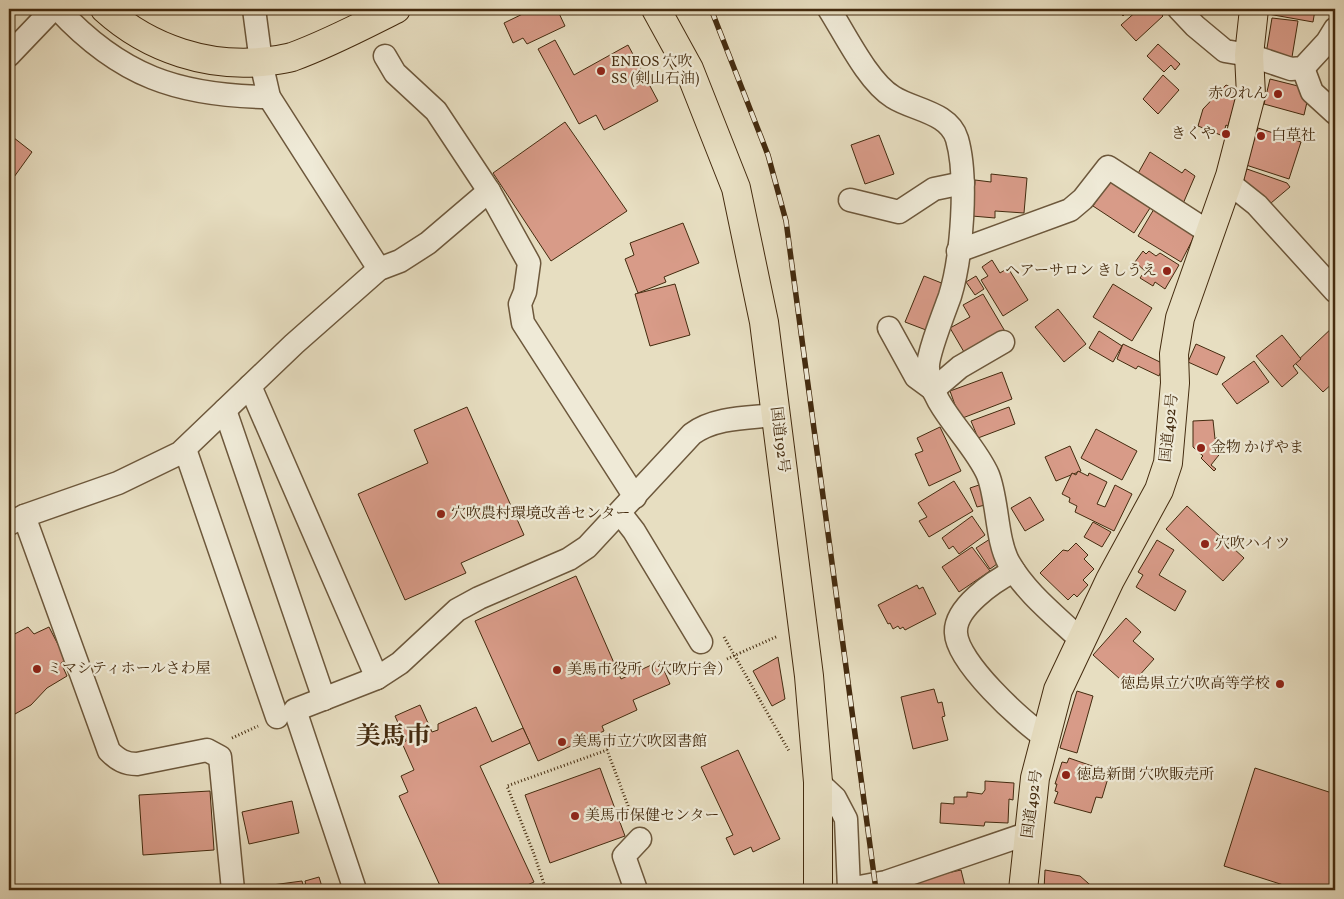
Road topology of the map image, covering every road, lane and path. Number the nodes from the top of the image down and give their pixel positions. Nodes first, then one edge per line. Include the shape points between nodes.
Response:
1 (53, 9) edge
2 (58, 9) edge
3 (105, 9) edge
4 (254, 9) edge
5 (396, 9) edge
6 (656, 9) edge
7 (829, 9) edge
8 (1179, 9) edge
9 (1254, 9) edge
10 (1335, 28) edge
11 (260, 50) junction
12 (9, 55) edge
13 (1249, 55) junction
14 (385, 56) dead end
15 (1319, 60) edge
16 (268, 97) junction
17 (1335, 113) edge
18 (1228, 182) junction
19 (963, 183) junction
20 (489, 190) junction
21 (850, 200) dead end
22 (1210, 233) junction
23 (958, 251) junction
24 (380, 269) junction
25 (1335, 292) edge
26 (889, 328) dead end
27 (1003, 342) dead end
28 (250, 386) junction
29 (932, 389) junction
30 (225, 410) junction
31 (775, 415) junction
32 (185, 449) junction
33 (627, 505) junction
34 (17, 520) edge
35 (1014, 571) junction
36 (803, 624) junction
37 (724, 637) dead end
38 (1081, 640) junction
39 (702, 642) dead end
40 (727, 659) dead end
41 (377, 678) junction
42 (324, 699) junction
43 (281, 716) junction
44 (1045, 737) junction
45 (206, 750) junction
46 (790, 753) dead end
47 (818, 782) junction
48 (1029, 833) junction
49 (640, 839) joint
50 (233, 890) edge
51 (355, 890) edge
52 (546, 890) edge
53 (636, 890) edge
54 (818, 890) edge
55 (1024, 890) edge

1 - 12 street
2 - 16 street via 101,49 156,80 215,95
3 - 11 highway via 133,31 175,51 220,61
4 - 11 street
5 - 11 highway via 291,58
6 - 31 highway, 国道192号 via 689,69 736,188 764,322
7 - 19 street via 877,84 893,97 946,122 956,137 964,171
8 - 13 street via 1225,51
9 - 13 highway, 国道492号
10 - 15 street
11 - 16 street
13 - 15 street via 1291,69
13 - 18 highway, 国道492号 via 1251,95
14 - 20 street via 395,73 436,111
15 - 17 street via 1312,92
16 - 24 street
18 - 22 highway, 国道492号
18 - 25 street via 1257,204
19 - 21 street via 934,189 899,212
19 - 23 street
20 - 24 street via 428,243
20 - 33 street via 528,263 525,292 520,304 523,323
22 - 23 street via 1108,167 1070,210
22 - 38 highway, 国道492号 via 1180,318 1174,354 1175,383 1168,463 1159,490
23 - 29 street via 953,284 927,366
24 - 28 street
26 - 29 street via 916,377
27 - 29 street via 960,367
28 - 30 street
28 - 41 street
29 - 35 street via 974,449 988,476 1008,561
30 - 32 street
30 - 42 street
31 - 33 street via 701,428
31 - 36 highway, 国道192号
32 - 34 street via 118,484
32 - 43 street
33 - 39 street via 634,531
33 - 41 street via 587,547 457,610 400,663
34 - 45 street via 109,751 118,760 137,764
35 - 38 street via 1024,585
35 - 44 street via 967,605 956,633 968,662 1024,722
36 - 40 path, bridge
36 - 47 highway, 国道192号
37 - 46 path
38 - 44 highway, 国道492号 via 1058,690
41 - 42 street
42 - 43 street
43 - 45 path
43 - 51 street
44 - 48 highway, 国道492号 via 1035,778
45 - 50 street via 220,757
47 - 48 street via 835,798 846,819 849,889 886,882
47 - 54 highway, 国道192号
48 - 55 highway, 国道492号
49 - 52 path via 607,750 507,786
49 - 53 street via 624,856

